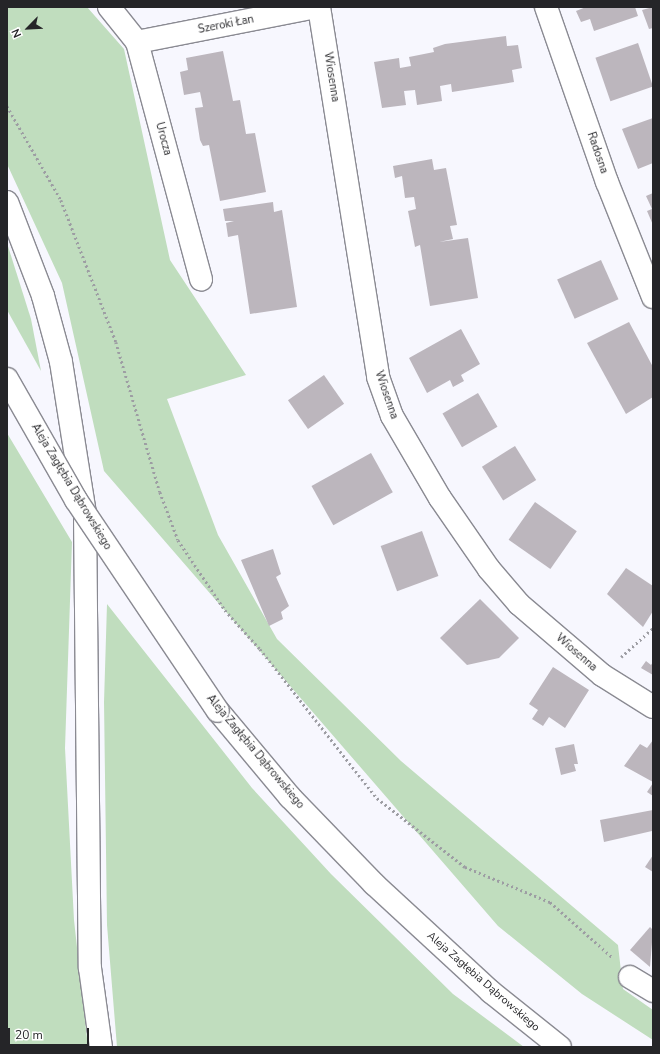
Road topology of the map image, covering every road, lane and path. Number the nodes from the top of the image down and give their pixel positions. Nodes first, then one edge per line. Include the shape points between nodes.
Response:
1 (109, 7) edge
2 (316, 7) edge
3 (319, 7) edge
4 (546, 7) edge
5 (137, 42) junction
6 (7, 106) edge
7 (7, 202) edge
8 (201, 280) dead end
9 (653, 297) edge
10 (7, 379) edge
11 (653, 628) edge
12 (602, 675) junction
13 (653, 708) edge
14 (630, 976) joint
15 (653, 991) edge
16 (101, 1047) edge
17 (560, 1047) edge

1 - 5 main road, Urocza
2 - 5 main road, Szeroki Łan
3 - 12 main road, Wiosenna via 378,378 392,416 440,498 489,569 519,604
4 - 9 main road, Radosna via 607,182
5 - 8 main road, Urocza
6 - 14 path via 64,208 116,342 160,492 178,540 225,610 260,649 377,798 465,867 550,902 595,939
7 - 16 main road via 43,296 61,362 85,514 90,968
10 - 17 main road, Aleja Zagłębia Dąbrowskiego, bridge via 76,500 218,711 290,797 374,884 491,992
11 - 12 path
12 - 13 main road, Wiosenna
14 - 15 main road

